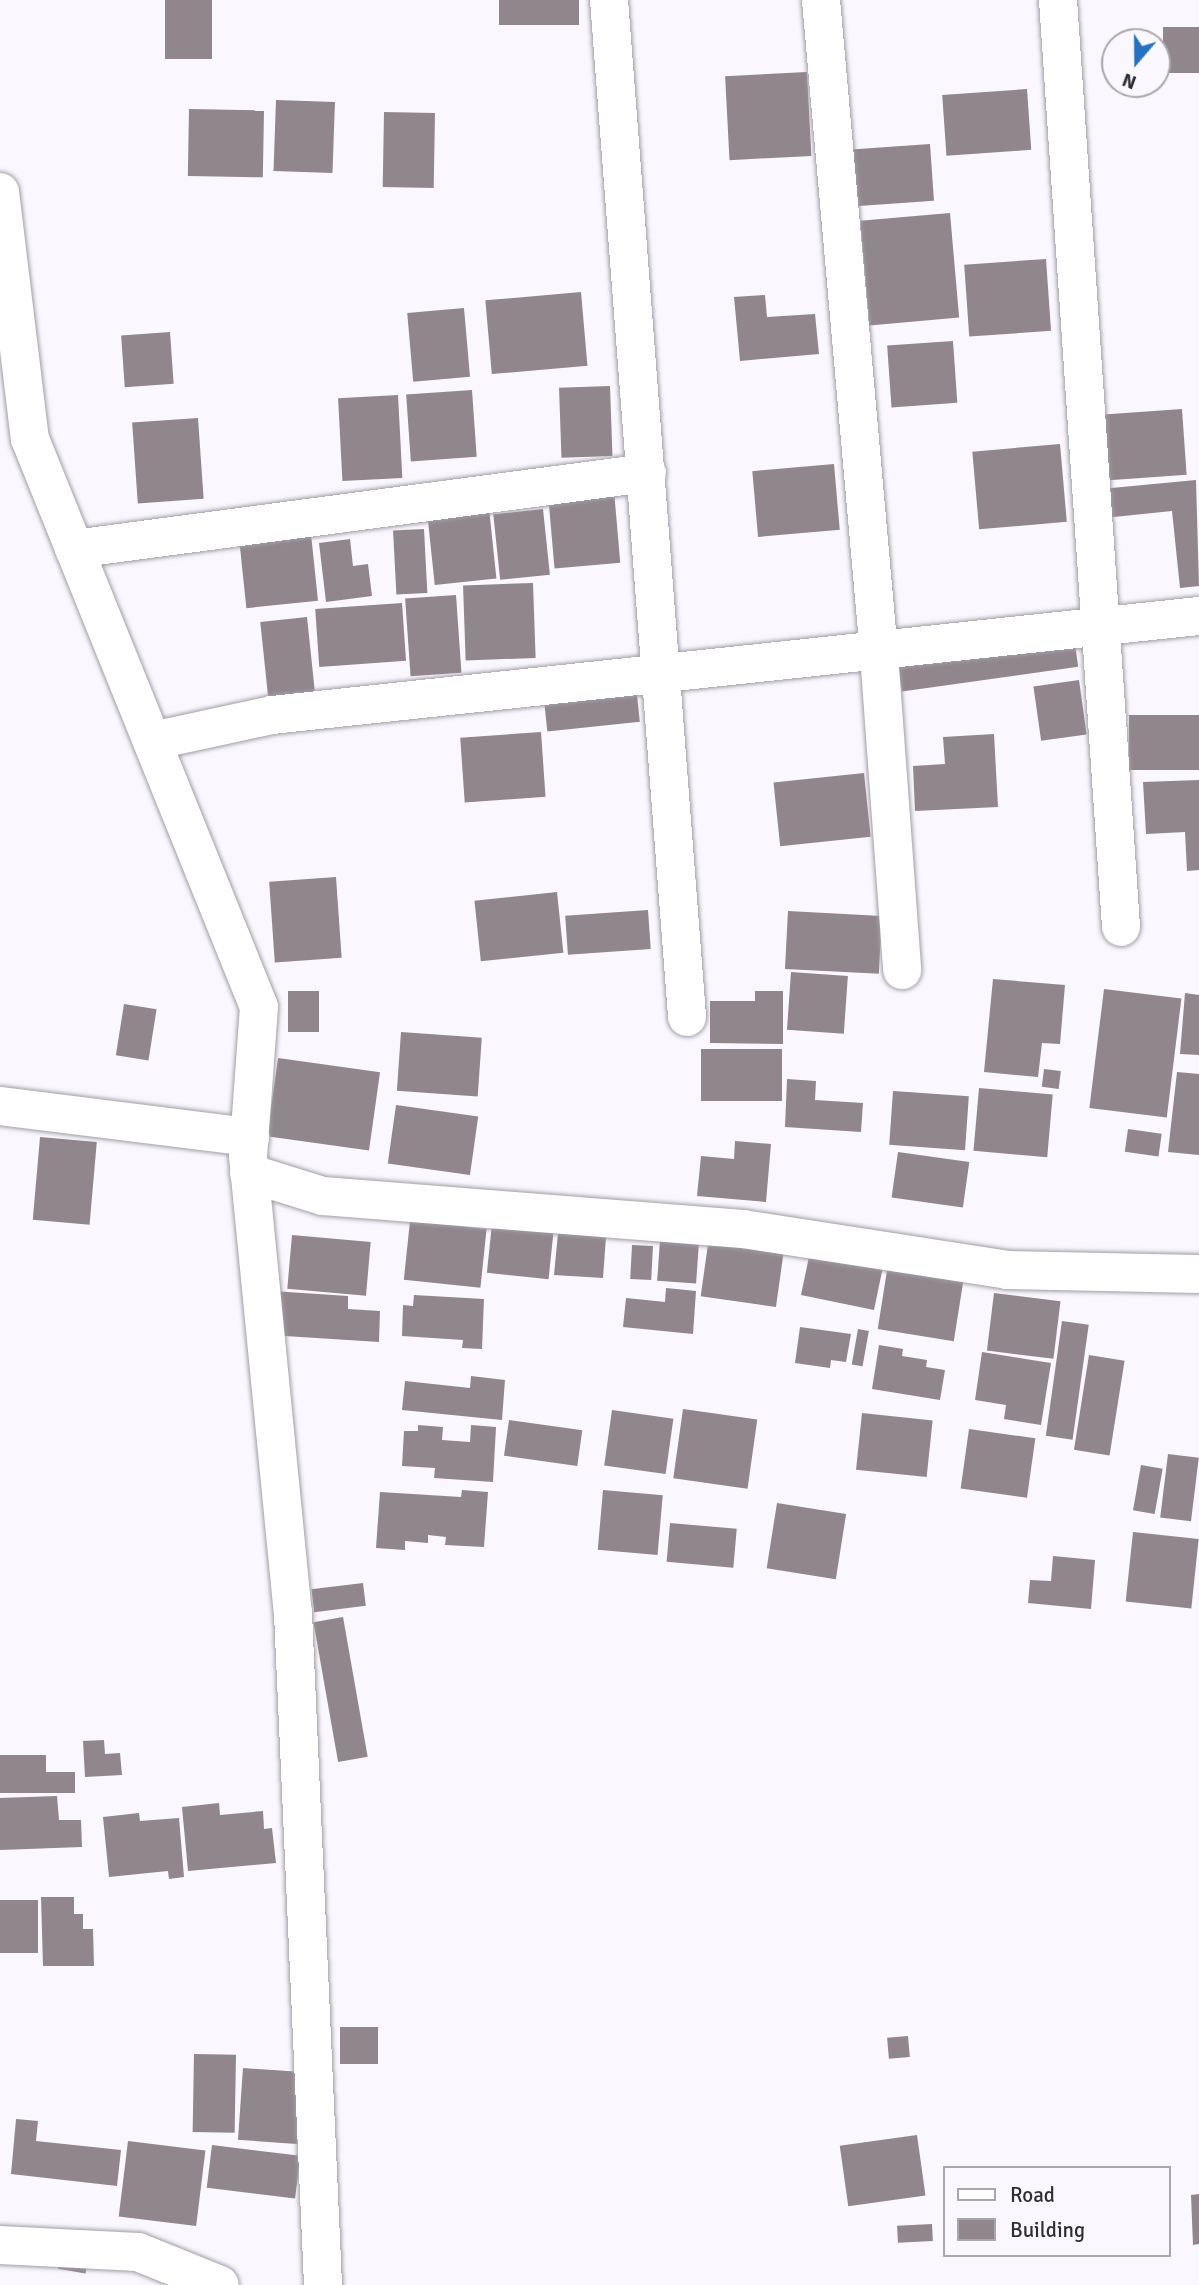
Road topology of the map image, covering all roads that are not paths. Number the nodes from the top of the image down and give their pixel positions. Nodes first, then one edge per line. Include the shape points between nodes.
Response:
1 (609, 0) edge
2 (821, 0) edge
3 (1058, 0) edge
4 (0, 192) edge
5 (647, 473) junction
6 (74, 549) junction
7 (1199, 616) edge
8 (1101, 628) junction
9 (879, 654) junction
10 (664, 676) junction
11 (152, 741) junction
12 (1121, 927) dead end
13 (902, 970) dead end
14 (687, 1017) dead end
15 (0, 1106) edge
16 (249, 1155) junction
17 (1199, 1274) edge
18 (0, 2245) edge
19 (220, 2285) edge
20 (323, 2285) edge

1 - 5 street
2 - 9 street
3 - 8 street
4 - 6 street via 30,439
5 - 6 street
5 - 10 street
6 - 11 street
7 - 8 street
8 - 9 street
8 - 12 street
9 - 10 street
9 - 13 street
10 - 11 street via 272,715
10 - 14 street
11 - 16 street via 259,1007
15 - 16 street
16 - 17 street via 323,1196 743,1229 1007,1270
16 - 20 street via 293,1613
18 - 19 street via 138,2252

